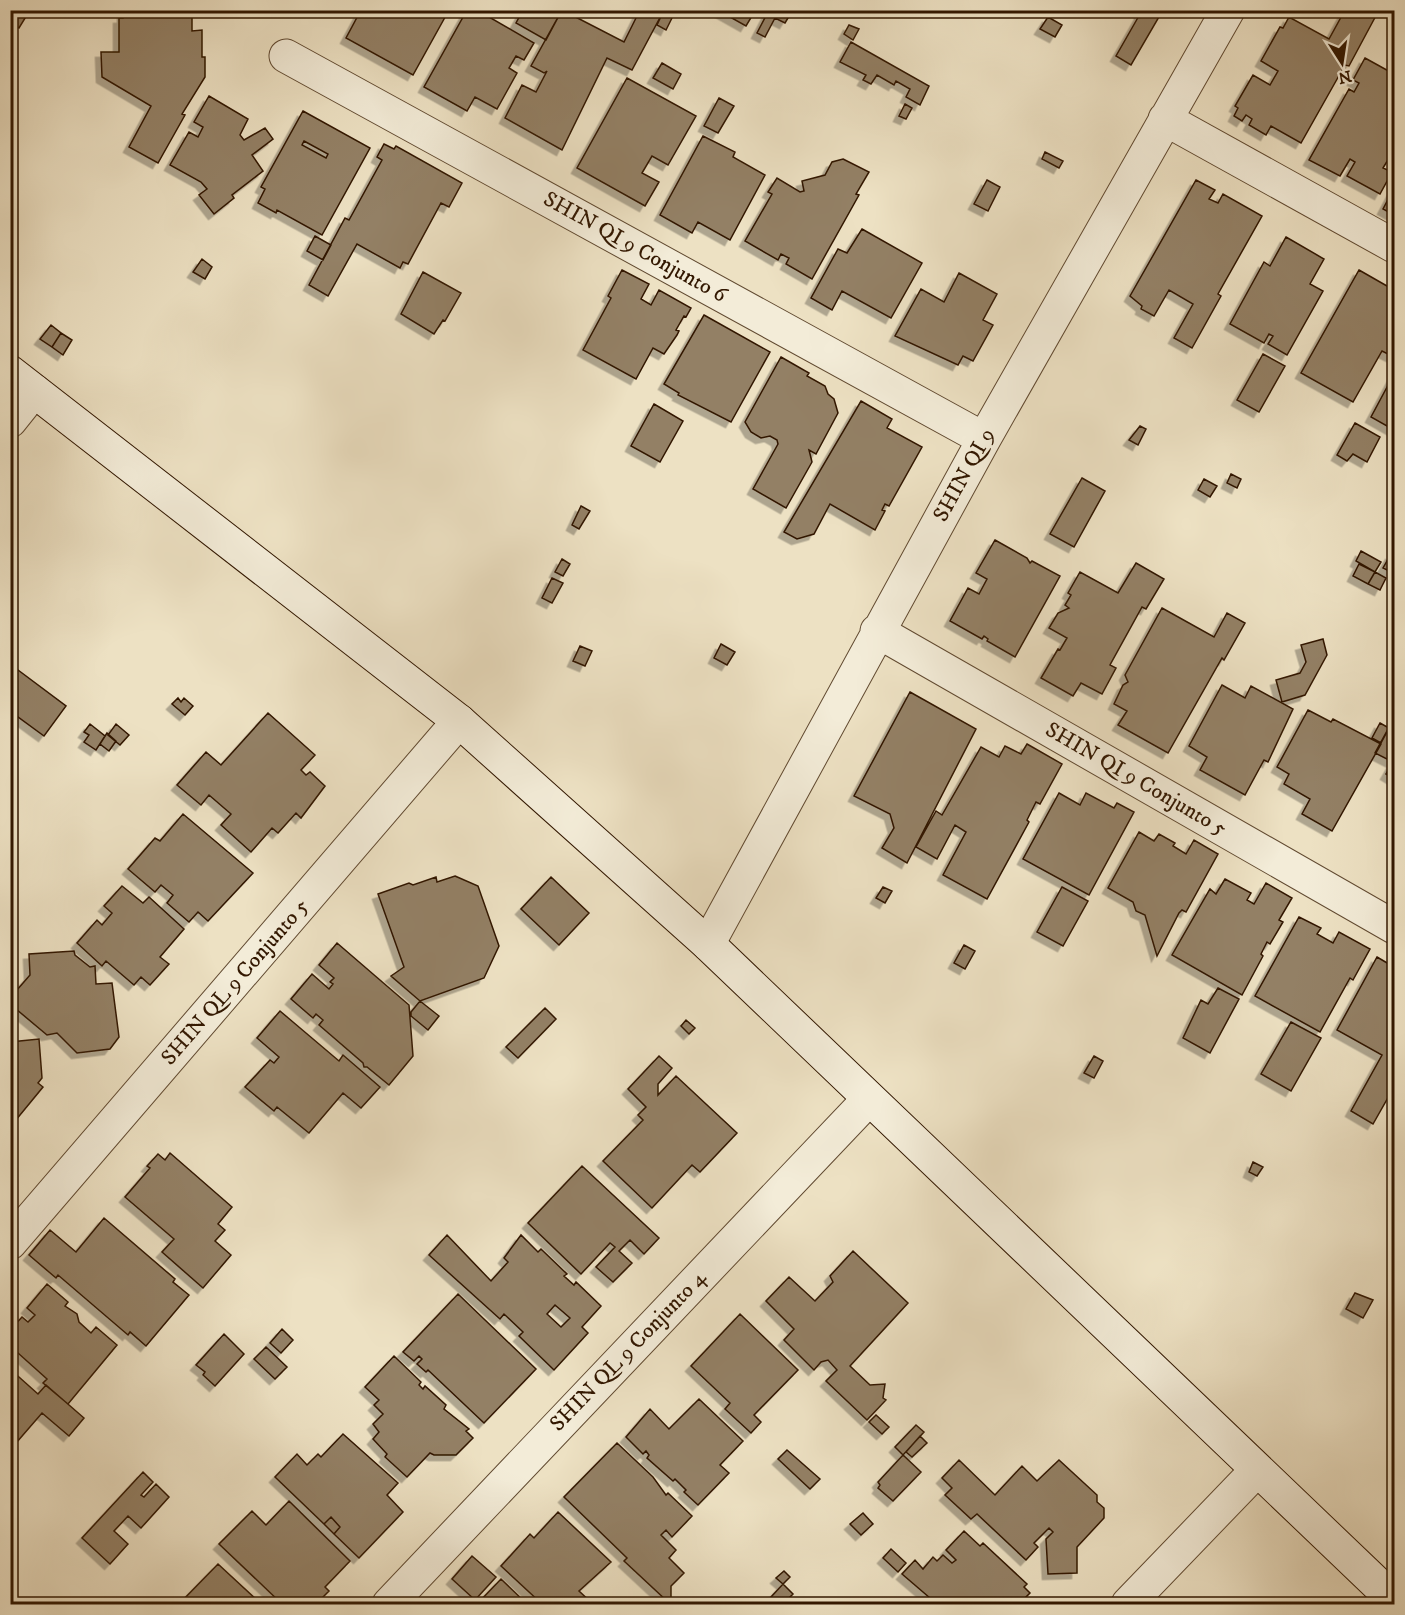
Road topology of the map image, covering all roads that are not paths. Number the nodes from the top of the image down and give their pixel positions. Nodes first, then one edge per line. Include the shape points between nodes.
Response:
1 (1228, 10) edge
2 (286, 56) dead end
3 (1165, 119) junction
4 (1395, 246) edge
5 (22, 382) edge
6 (10, 421) edge
7 (984, 439) junction
8 (877, 631) junction
9 (459, 721) junction
10 (1395, 927) edge
11 (708, 944) junction
12 (868, 1100) junction
13 (10, 1243) edge
14 (1257, 1470) junction
15 (1395, 1600) edge
16 (389, 1605) edge
17 (1128, 1605) edge

1 - 3 street, SHIN QI 9
2 - 7 street, SHIN QI 9 Conjunto 6
3 - 4 street
3 - 7 street, SHIN QI 9
5 - 6 street
5 - 9 street
7 - 8 street, SHIN QI 9
8 - 10 street, SHIN QI 9 Conjunto 5
8 - 11 street, SHIN QI 9
9 - 11 street
9 - 13 street, SHIN QL 9 Conjunto 5
11 - 12 street
12 - 14 street
12 - 16 street, SHIN QL 9 Conjunto 4
14 - 15 street
14 - 17 street

